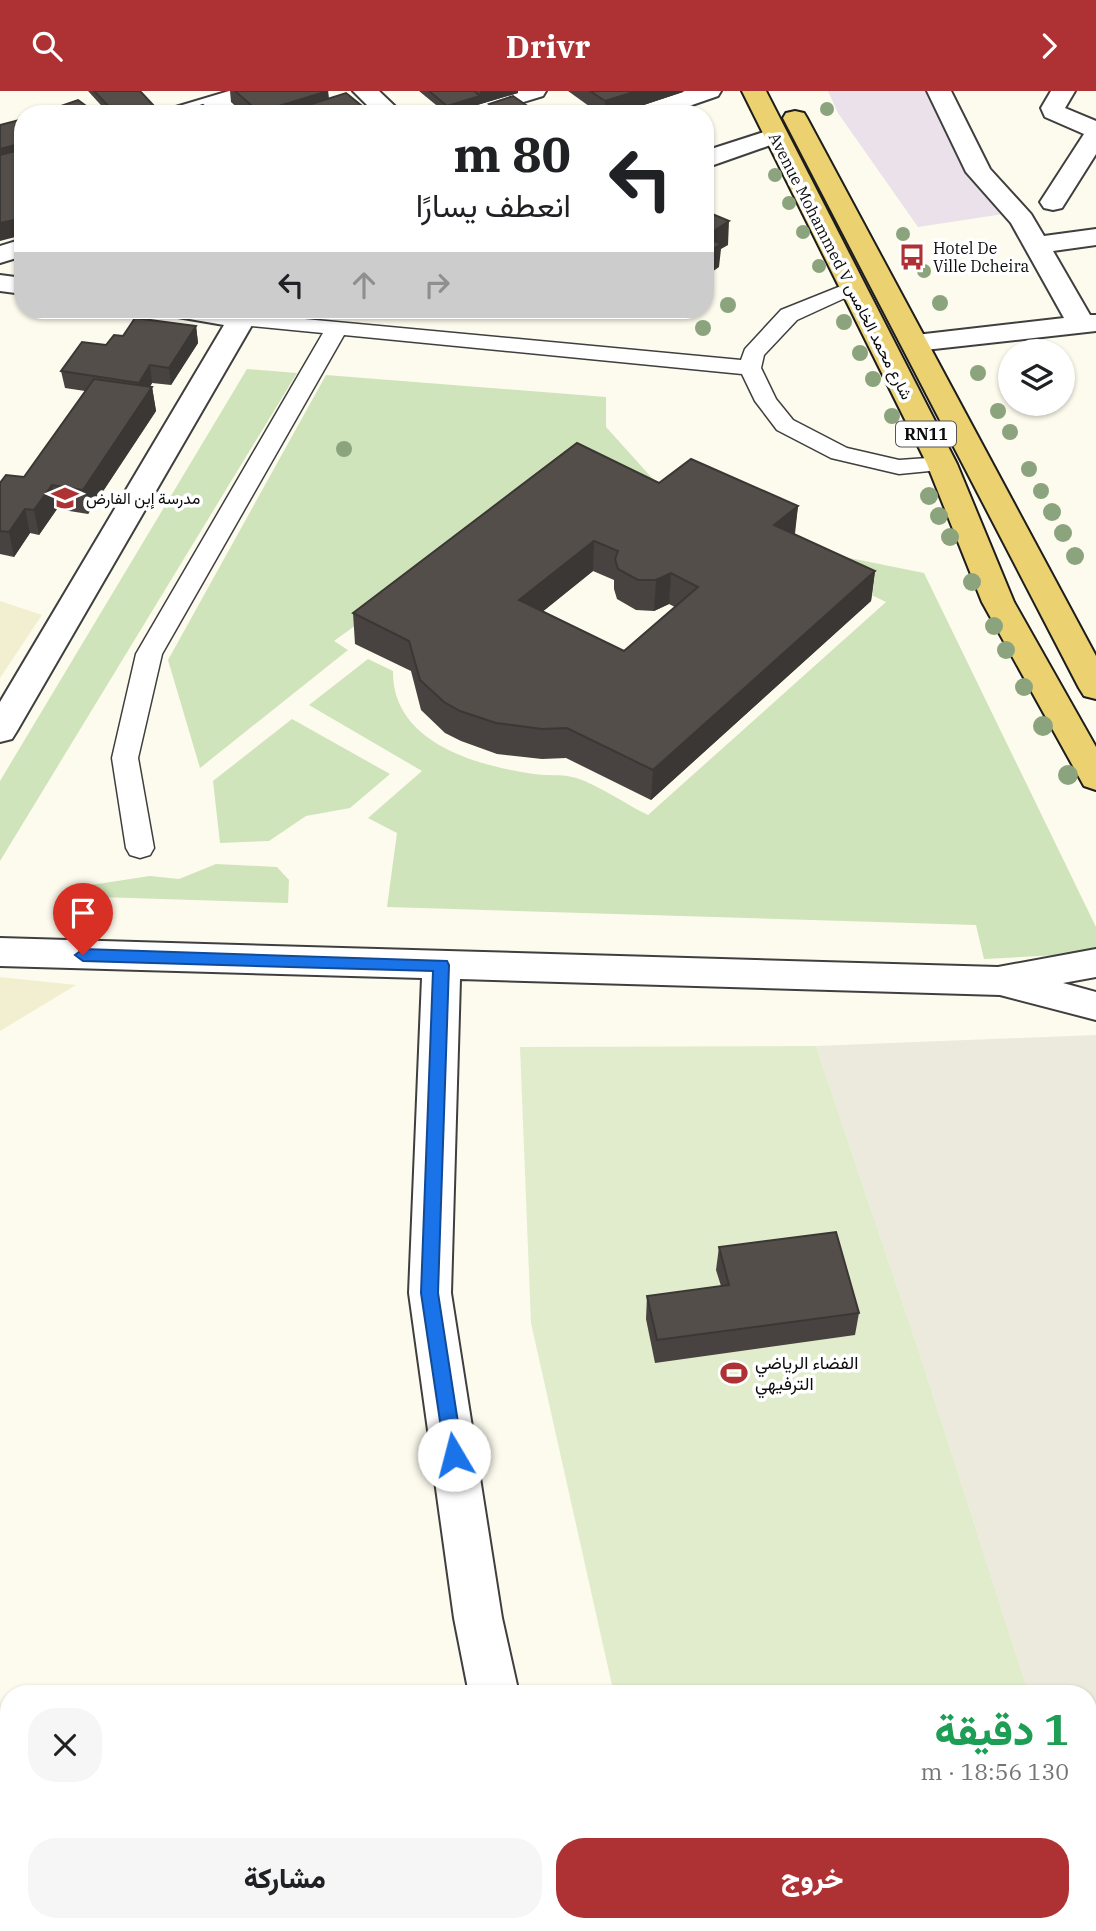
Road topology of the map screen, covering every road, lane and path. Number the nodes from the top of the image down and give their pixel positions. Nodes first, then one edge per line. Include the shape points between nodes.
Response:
1 (255, 91) edge
2 (365, 91) edge
3 (534, 91) edge
4 (709, 91) edge
5 (754, 91) edge
6 (782, 91) edge
7 (939, 91) edge
8 (1058, 100) edge
9 (208, 105) edge
10 (381, 105) edge
11 (487, 105) edge
12 (668, 105) edge
13 (1096, 132) edge
14 (776, 135) junction
15 (714, 157) edge
16 (1054, 202) dead end
17 (1096, 237) edge
18 (1035, 245) junction
19 (852, 288) junction
20 (250, 319) edge
21 (286, 319) edge
22 (1088, 324) edge
23 (338, 327) junction
24 (916, 344) junction
25 (750, 368) junction
26 (942, 464) junction
27 (1096, 688) edge
28 (0, 731) edge
29 (1096, 778) edge
30 (140, 848) dead end
31 (0, 952) edge
32 (1096, 963) edge
33 (441, 965) junction
34 (998, 981) junction
35 (1096, 1006) edge
36 (492, 1685) edge

1 - 9 street
2 - 10 street
3 - 11 street
4 - 12 street
5 - 14 main road, Avenue Mohammed V شارع محمد الخامس / RN11
6 - 24 main road, Avenue Mohammed V شارع محمد الخامس / RN11
7 - 18 street via 979,172 1022,220
8 - 13 street via 1054,113
13 - 16 street
14 - 15 street
14 - 19 main road, Avenue Mohammed V شارع محمد الخامس / RN11
17 - 18 street
18 - 22 street
19 - 25 lane via 789,315 752,354
19 - 26 main road, Avenue Mohammed V شارع محمد الخامس / RN11
20 - 28 street
21 - 23 lane
22 - 24 street
23 - 25 lane
23 - 30 lane via 149,654 125,758
24 - 27 main road, Avenue Mohammed V شارع محمد الخامس / RN11
25 - 26 lane via 766,401 785,425 839,453 899,467
26 - 29 main road, Avenue Mohammed V شارع محمد الخامس / RN11 via 998,602
31 - 33 street
32 - 34 street
33 - 34 street
33 - 36 street via 430,1293
34 - 35 street

